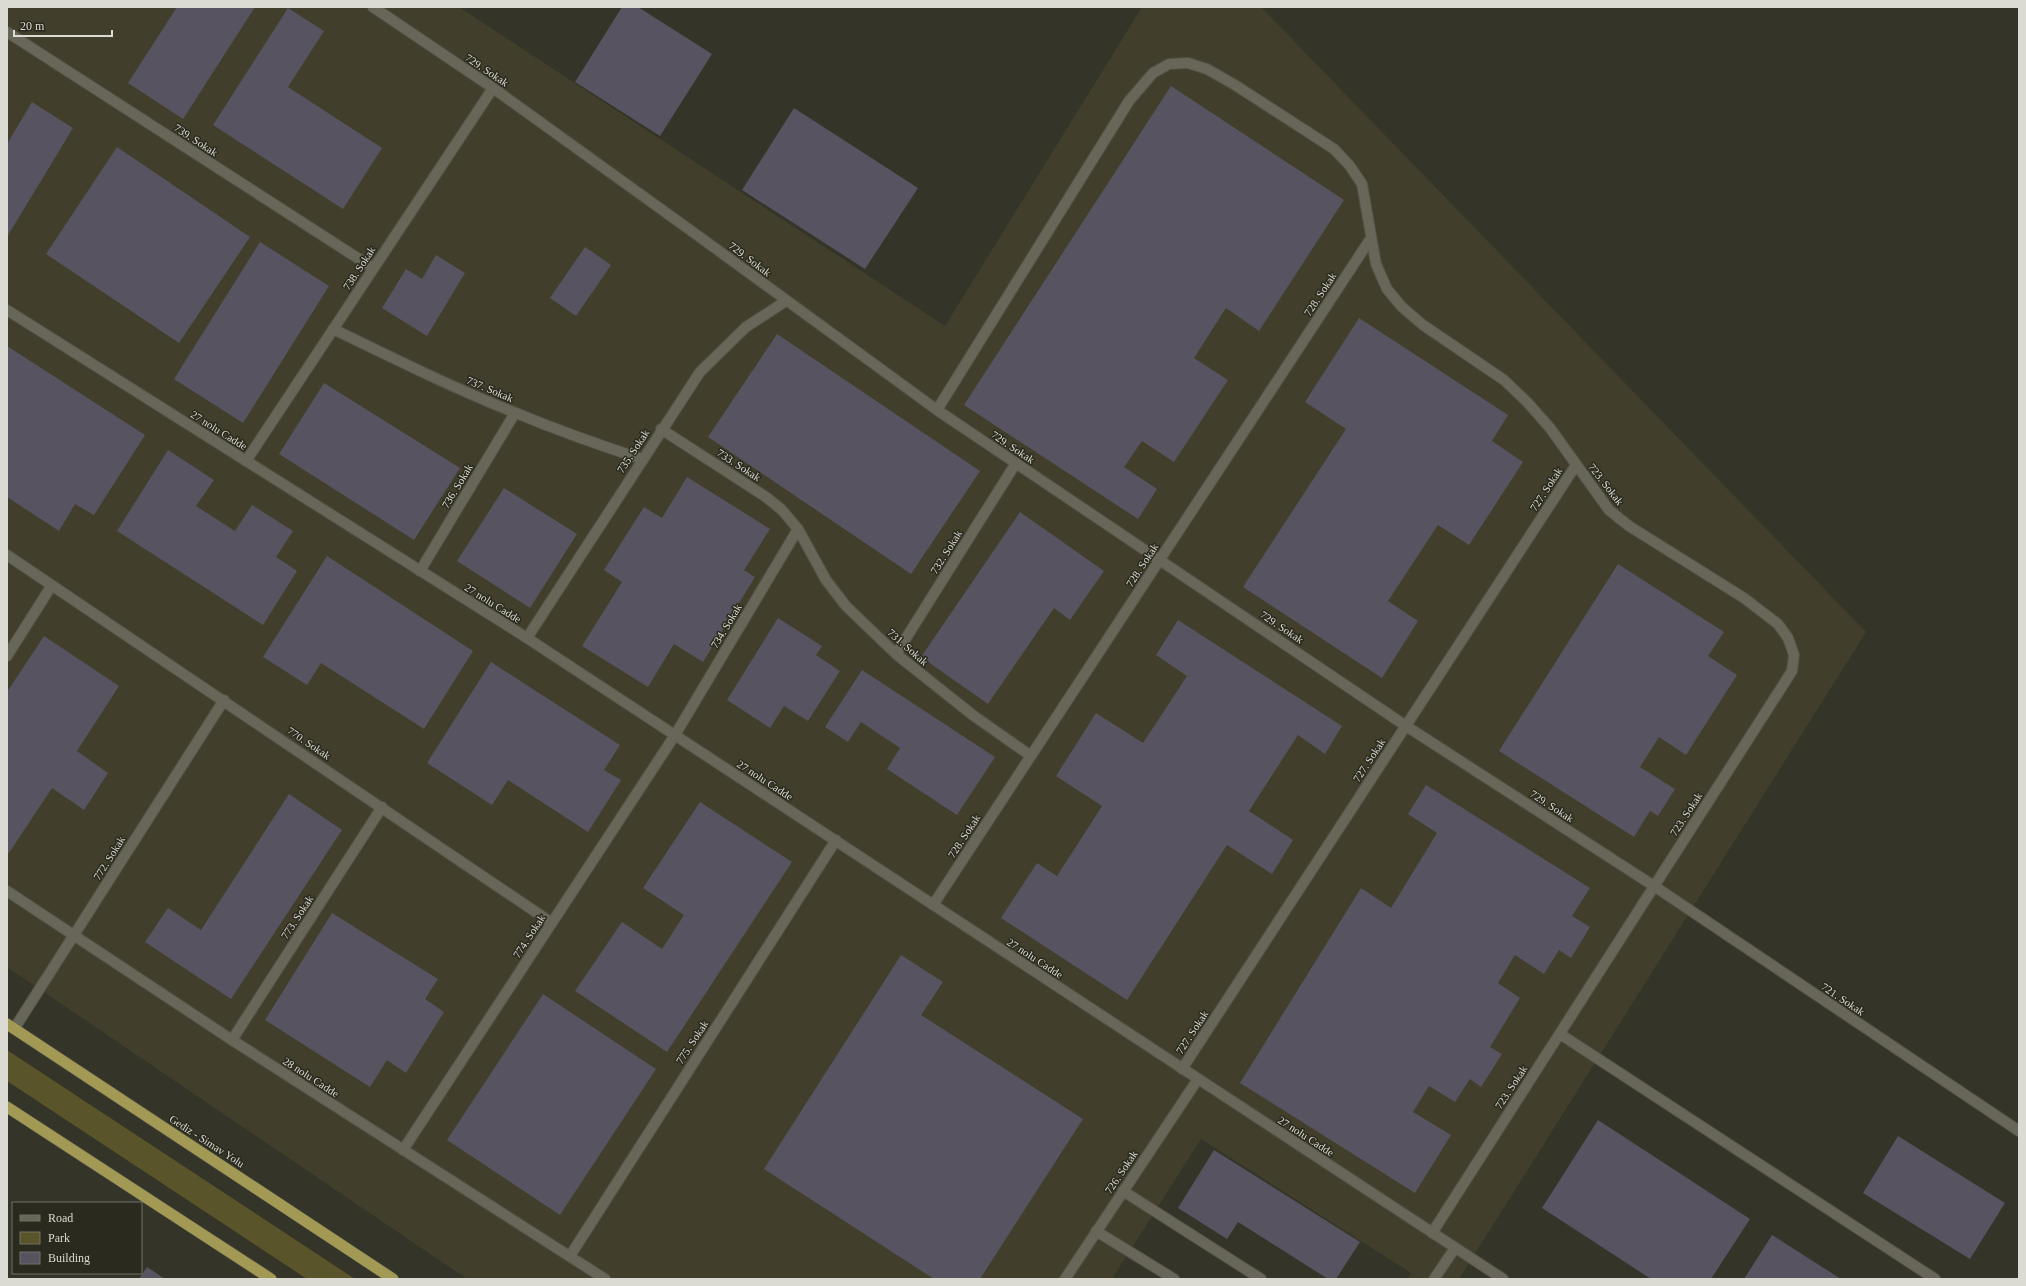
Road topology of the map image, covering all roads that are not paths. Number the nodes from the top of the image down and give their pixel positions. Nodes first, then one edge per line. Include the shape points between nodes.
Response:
1 (373, 7) edge
2 (7, 32) edge
3 (493, 88) junction
4 (1371, 238) junction
5 (373, 268) junction
6 (786, 301) junction
7 (7, 310) edge
8 (333, 329) junction
9 (937, 410) junction
10 (515, 413) junction
11 (661, 429) junction
12 (642, 459) junction
13 (246, 461) junction
14 (1016, 463) junction
15 (1576, 465) junction
16 (798, 529) junction
17 (7, 555) edge
18 (1160, 559) junction
19 (420, 571) junction
20 (52, 585) junction
21 (527, 638) junction
22 (896, 654) junction
23 (7, 656) edge
24 (224, 700) junction
25 (1406, 726) junction
26 (675, 735) junction
27 (1031, 756) junction
28 (382, 807) junction
29 (836, 840) junction
30 (1654, 886) junction
31 (7, 891) edge
32 (933, 905) junction
33 (552, 923) junction
34 (75, 935) junction
35 (11, 1027) edge
36 (1560, 1034) junction
37 (232, 1040) junction
38 (1182, 1069) junction
39 (1198, 1079) junction
40 (7, 1107) edge
41 (2019, 1131) edge
42 (403, 1150) junction
43 (1123, 1191) junction
44 (1096, 1232) junction
45 (1432, 1233) junction
46 (1455, 1248) junction
47 (570, 1256) junction
48 (272, 1279) edge
49 (393, 1279) edge
50 (605, 1279) edge
51 (1065, 1279) edge
52 (1174, 1279) edge
53 (1261, 1279) edge
54 (1434, 1279) edge
55 (1503, 1279) edge
56 (1935, 1279) edge

1 - 3 street, 729. Sokak
2 - 5 street, 739. Sokak
3 - 5 street, 738. Sokak
3 - 6 street, 729. Sokak
4 - 9 street, 723. Sokak via 1362,184 1334,149 1235,84 1207,69 1188,63 1169,64 1153,73 1129,101
4 - 15 street, 723. Sokak via 1376,264 1387,289 1402,307 1423,326 1504,380 1550,428
4 - 18 street, 728. Sokak
5 - 8 street, 738. Sokak
6 - 9 street, 729. Sokak
6 - 11 street, 735. Sokak via 746,327 700,372
7 - 13 street, 27 nolu Cadde
8 - 10 street, 737. Sokak
8 - 13 street, 738. Sokak
9 - 14 street, 729. Sokak
10 - 12 street, 737. Sokak via 578,438
10 - 19 street, 736. Sokak
11 - 12 street, 735. Sokak
11 - 16 street, 733. Sokak via 766,497 782,510
12 - 21 street, 735. Sokak
13 - 19 street, 27 nolu Cadde
14 - 18 street, 729. Sokak
14 - 22 street, 732. Sokak
15 - 25 street, 727. Sokak
15 - 30 street, 723. Sokak via 1609,510 1629,526 1744,598 1778,624 1788,638 1794,655 1792,671
16 - 22 street, 731. Sokak via 826,580 846,606
16 - 26 street, 734. Sokak
17 - 20 street, 770. Sokak
18 - 25 street, 729. Sokak
18 - 27 street, 728. Sokak
19 - 21 street, 27 nolu Cadde
20 - 23 street
20 - 24 street, 770. Sokak
21 - 26 street, 27 nolu Cadde
22 - 27 street, 731. Sokak via 974,716
24 - 28 street, 770. Sokak
24 - 34 street, 772. Sokak
25 - 30 street, 729. Sokak
25 - 38 street, 727. Sokak
26 - 29 street, 27 nolu Cadde
26 - 33 street, 774. Sokak
27 - 32 street, 728. Sokak
28 - 33 street, 770. Sokak
28 - 37 street, 773. Sokak
29 - 32 street, 27 nolu Cadde
29 - 47 street, 775. Sokak
30 - 36 street, 723. Sokak
30 - 41 street, 721. Sokak
31 - 34 street, 28 nolu Cadde
32 - 38 street, 27 nolu Cadde
33 - 42 street, 774. Sokak
34 - 35 street, 772. Sokak
34 - 37 street, 28 nolu Cadde
35 - 49 highway, Gediz - Simav Yolu
36 - 45 street, 723. Sokak
36 - 56 street
37 - 42 street, 28 nolu Cadde
38 - 39 street, 27 nolu Cadde
39 - 43 street, 726. Sokak
39 - 45 street, 27 nolu Cadde
40 - 48 highway
42 - 47 street, 28 nolu Cadde
43 - 44 street, 726. Sokak
43 - 53 street
44 - 51 street, 726. Sokak
44 - 52 street
45 - 46 street, 27 nolu Cadde
46 - 54 street
46 - 55 street, 27 nolu Cadde
47 - 50 street, 28 nolu Cadde

